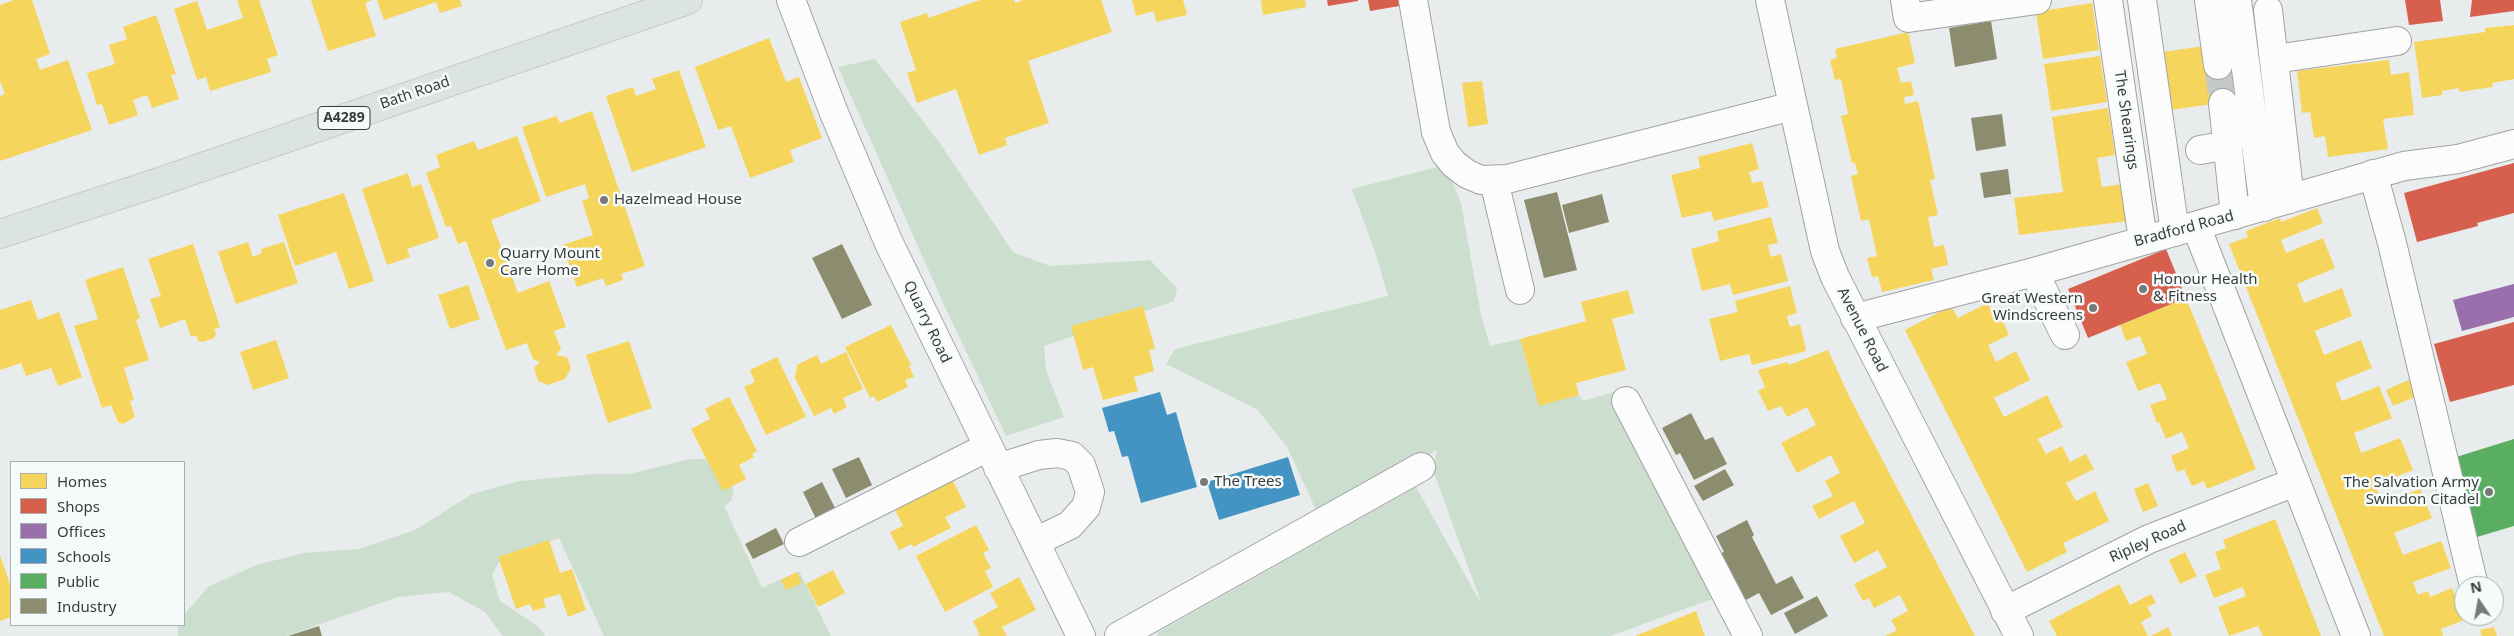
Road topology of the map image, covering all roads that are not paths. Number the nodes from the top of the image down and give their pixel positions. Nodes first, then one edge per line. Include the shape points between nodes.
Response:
1 (688, 0) edge
2 (790, 0) edge
3 (1413, 0) edge
4 (1770, 0) edge
5 (1905, 0) edge
6 (2037, 0) edge
7 (2108, 0) edge
8 (2142, 0) edge
9 (2209, 0) edge
10 (2236, 0) edge
11 (1950, 6) edge
12 (2268, 10) dead end
13 (2396, 41) dead end
14 (2275, 59) junction
15 (2218, 65) tunnel mouth
16 (2223, 103) tunnel mouth
17 (1793, 106) junction
18 (2514, 144) edge
19 (2228, 145) junction
20 (2200, 150) dead end
21 (2373, 174) junction
22 (1494, 181) junction
23 (2277, 203) junction
24 (2235, 215) junction
25 (2185, 229) junction
26 (0, 234) edge
27 (2143, 240) junction
28 (2034, 272) junction
29 (1520, 290) dead end
30 (1855, 318) junction
31 (2065, 335) dead end
32 (1626, 401) dead end
33 (993, 457) junction
34 (1421, 466) dead end
35 (2296, 482) junction
36 (799, 542) dead end
37 (1035, 542) junction
38 (2472, 576) edge
39 (2006, 611) junction
40 (1081, 636) edge
41 (1119, 636) edge
42 (1748, 636) edge
43 (2019, 636) edge
44 (2356, 636) edge

1 - 26 main road, Bath Road / A4289
2 - 33 street, Quarry Road via 888,241
3 - 22 street via 1436,132 1454,164 1466,174
4 - 17 street, Avenue Road
5 - 11 street via 1908,18
6 - 11 street
7 - 27 street, The Shearings
8 - 25 street
9 - 15 street
10 - 23 street
12 - 14 street
13 - 14 street
14 - 23 street
16 - 19 street
17 - 22 street
17 - 30 street, Avenue Road via 1825,251
18 - 21 street, Bradford Road
19 - 20 street
19 - 24 street
21 - 23 street, Bradford Road
21 - 38 street via 2395,252
22 - 29 street
23 - 24 street, Bradford Road
24 - 25 street, Bradford Road
25 - 27 street, Bradford Road
25 - 35 street
27 - 28 street, Bradford Road
28 - 30 street, Bradford Road
28 - 31 street
30 - 39 street, Avenue Road
32 - 42 street
33 - 36 street
33 - 37 street, Quarry Road
33 - 37 street via 1057,453 1072,456 1082,465 1090,492 1086,507 1070,525
34 - 41 street
35 - 39 street, Ripley Road via 2149,539
35 - 44 street
37 - 40 street, Quarry Road
39 - 43 street, Avenue Road

